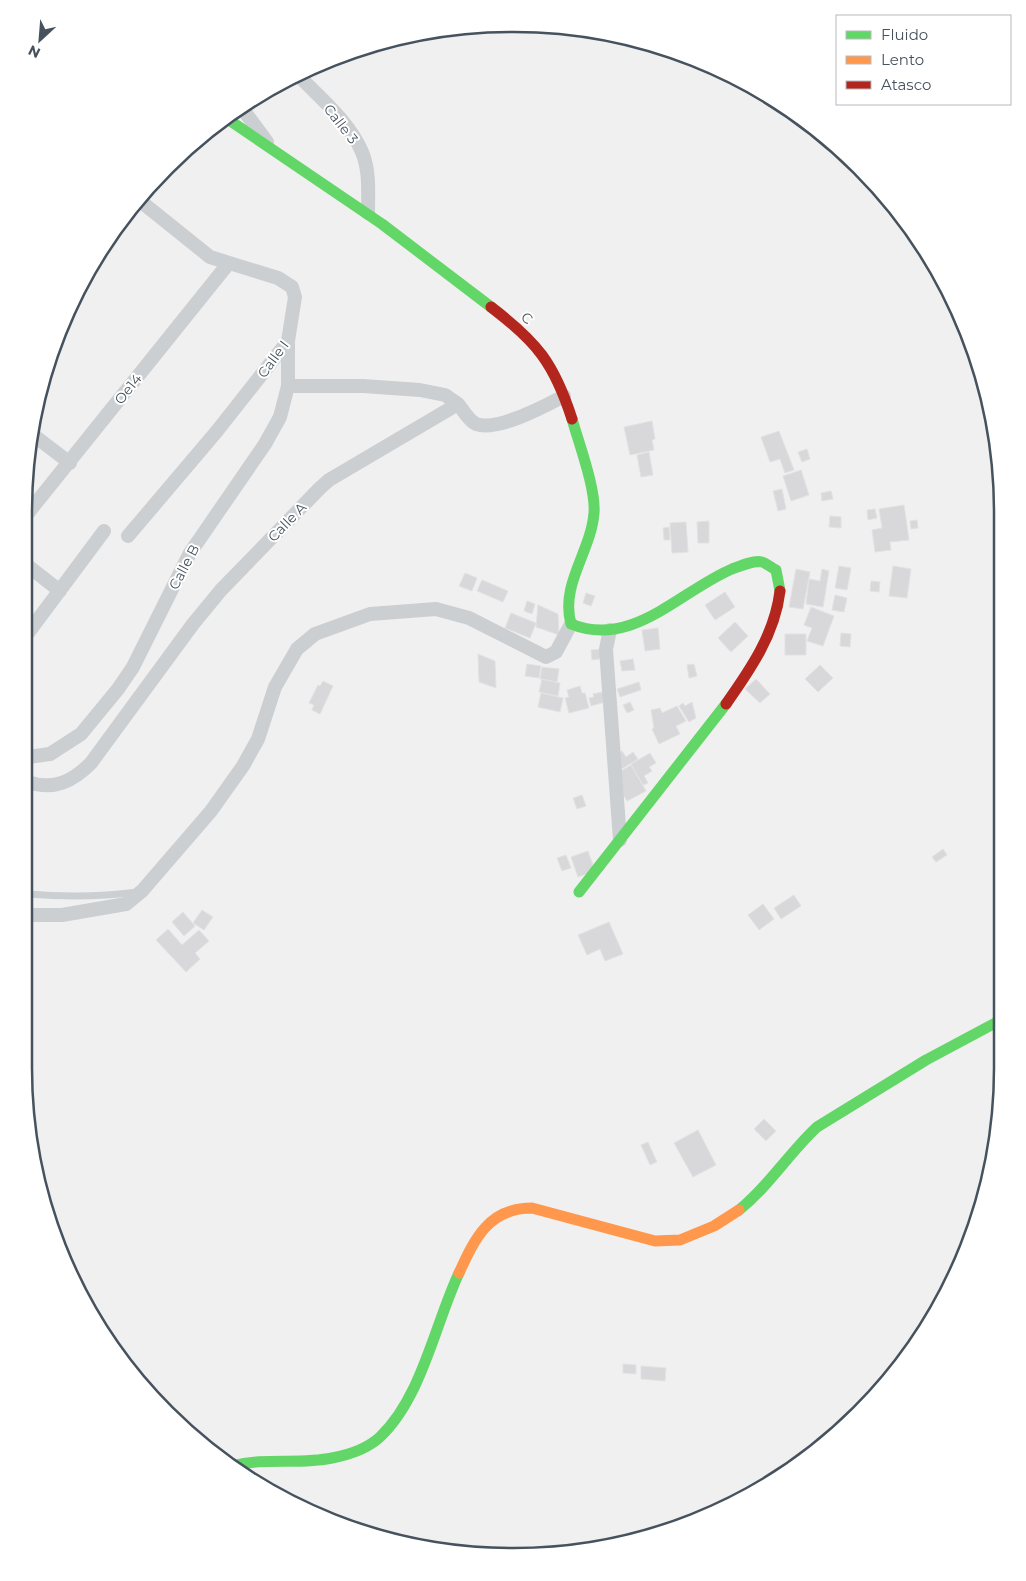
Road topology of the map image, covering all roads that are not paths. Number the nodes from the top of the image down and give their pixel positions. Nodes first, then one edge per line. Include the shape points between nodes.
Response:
1 (303, 81) edge
2 (246, 113) edge
3 (233, 123) edge
4 (274, 150) junction
5 (144, 205) edge
6 (368, 214) junction
7 (228, 264) junction
8 (288, 341) junction
9 (288, 386) junction
10 (564, 396) junction
11 (458, 404) junction
12 (39, 439) edge
13 (70, 463) junction
14 (33, 507) edge
15 (104, 531) dead end
16 (128, 536) dead end
17 (33, 570) edge
18 (60, 591) junction
19 (571, 624) junction
20 (33, 626) edge
21 (610, 630) junction
22 (33, 756) edge
23 (33, 783) edge
24 (620, 840) junction
25 (142, 891) junction
26 (579, 892) dead end
27 (33, 894) edge
28 (33, 915) edge
29 (994, 1024) edge
30 (241, 1464) edge

1 - 6 street, Calle 3 via 344,124 362,152 368,178
2 - 4 street
3 - 4 street, C
4 - 6 street, C
5 - 7 street, Calle I via 197,249
6 - 10 street, C via 446,271 522,333 548,362
7 - 8 street, Calle I via 278,278 292,287 296,297
7 - 13 street, Oe14
8 - 9 street, Calle B
8 - 16 street, Calle I
9 - 11 street via 420,390 445,395
9 - 22 street, Calle B via 276,425 190,553 149,636 118,689 81,734 50,754
10 - 11 street via 531,412 487,425 473,422
10 - 19 street, C via 589,481 594,512 590,535 568,598
11 - 23 street, Calle A via 320,488 221,590 91,763 80,774 60,785
12 - 13 street
13 - 14 street, Oe14
15 - 18 street
17 - 18 street
18 - 20 street
19 - 21 street via 588,631
19 - 25 street via 556,652 546,657 469,618 436,609 370,614 315,634 297,649 275,687 258,738 243,766 210,811
21 - 24 street via 606,649
21 - 24 street via 637,625 703,583 749,562 762,560 774,566 778,574 780,598 775,620 749,669
24 - 26 street
25 - 27 lane via 99,897
25 - 28 street via 126,904 89,912
29 - 30 street via 926,1060 817,1127 759,1194 736,1213 680,1240 655,1241 532,1208 505,1211 495,1217 469,1253 415,1386 393,1423 378,1438 341,1456 304,1462

